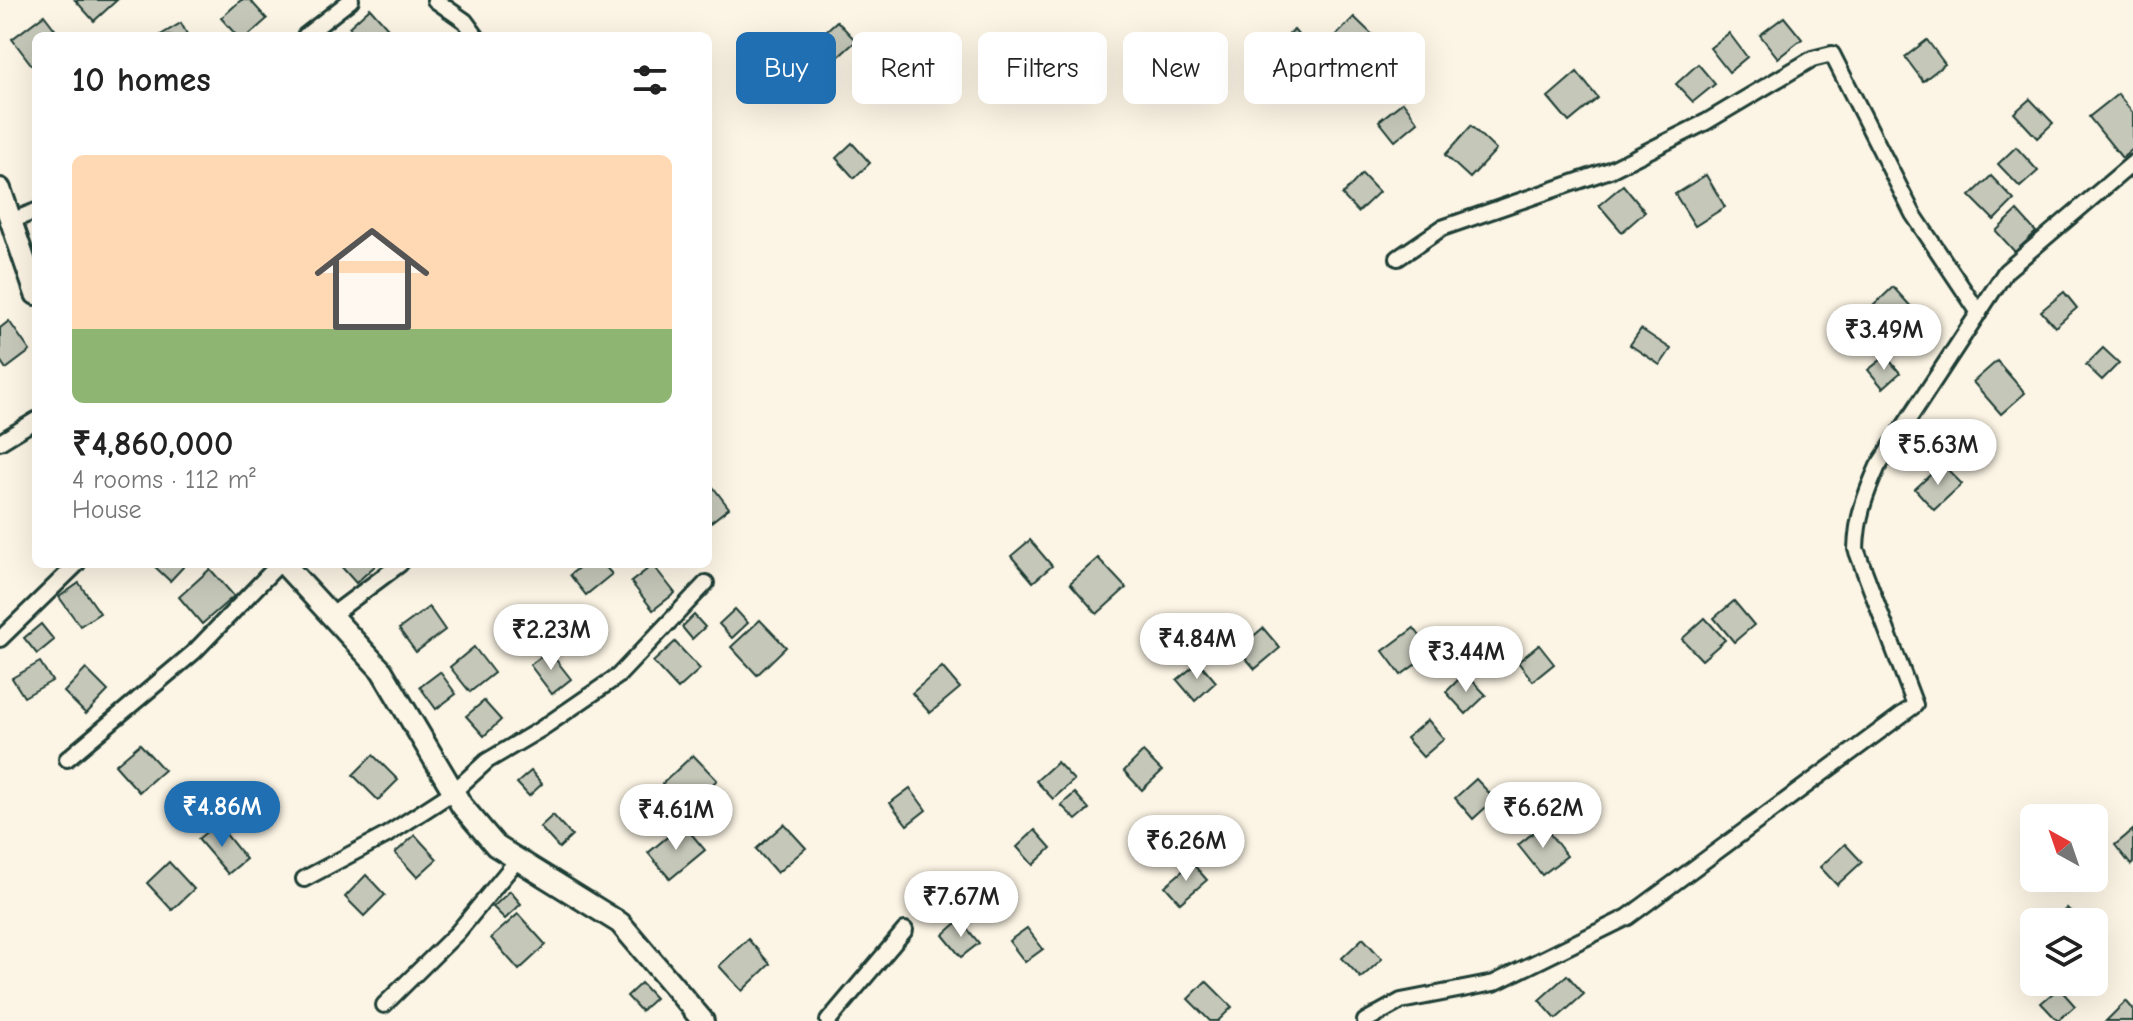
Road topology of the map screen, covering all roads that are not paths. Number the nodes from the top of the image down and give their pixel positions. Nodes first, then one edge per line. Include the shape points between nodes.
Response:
1 (351, 0) edge
2 (435, 0) edge
3 (310, 32) edge
4 (473, 32) edge
5 (2133, 163) edge
6 (0, 189) edge
7 (32, 213) edge
8 (11, 221) junction
9 (1398, 258) dead end
10 (32, 282) edge
11 (1979, 313) junction
12 (32, 422) edge
13 (0, 442) edge
14 (73, 568) edge
15 (278, 568) edge
16 (286, 568) edge
17 (395, 568) edge
18 (706, 583) dead end
19 (332, 615) junction
20 (0, 639) edge
21 (67, 759) dead end
22 (453, 792) junction
23 (518, 859) junction
24 (304, 879) dead end
25 (905, 930) dead end
26 (384, 1005) dead end
27 (703, 1021) edge
28 (828, 1021) edge
29 (1365, 1021) edge

1 - 3 street
2 - 4 street
5 - 11 street via 2006,271
6 - 8 main road
7 - 8 street
8 - 10 main road
9 - 11 street via 1442,228 1610,170 1706,122 1812,59 1832,54 1913,214
11 - 29 street via 1878,466 1857,521 1856,549 1915,705 1628,917 1494,983 1401,1001
12 - 13 street
14 - 20 street
15 - 21 street via 194,652
16 - 19 main road
17 - 19 street
18 - 22 street via 618,676 487,761
19 - 22 main road via 382,671
22 - 23 main road via 496,846
22 - 24 street
23 - 26 street via 457,933
23 - 27 main road via 620,923
25 - 28 street

